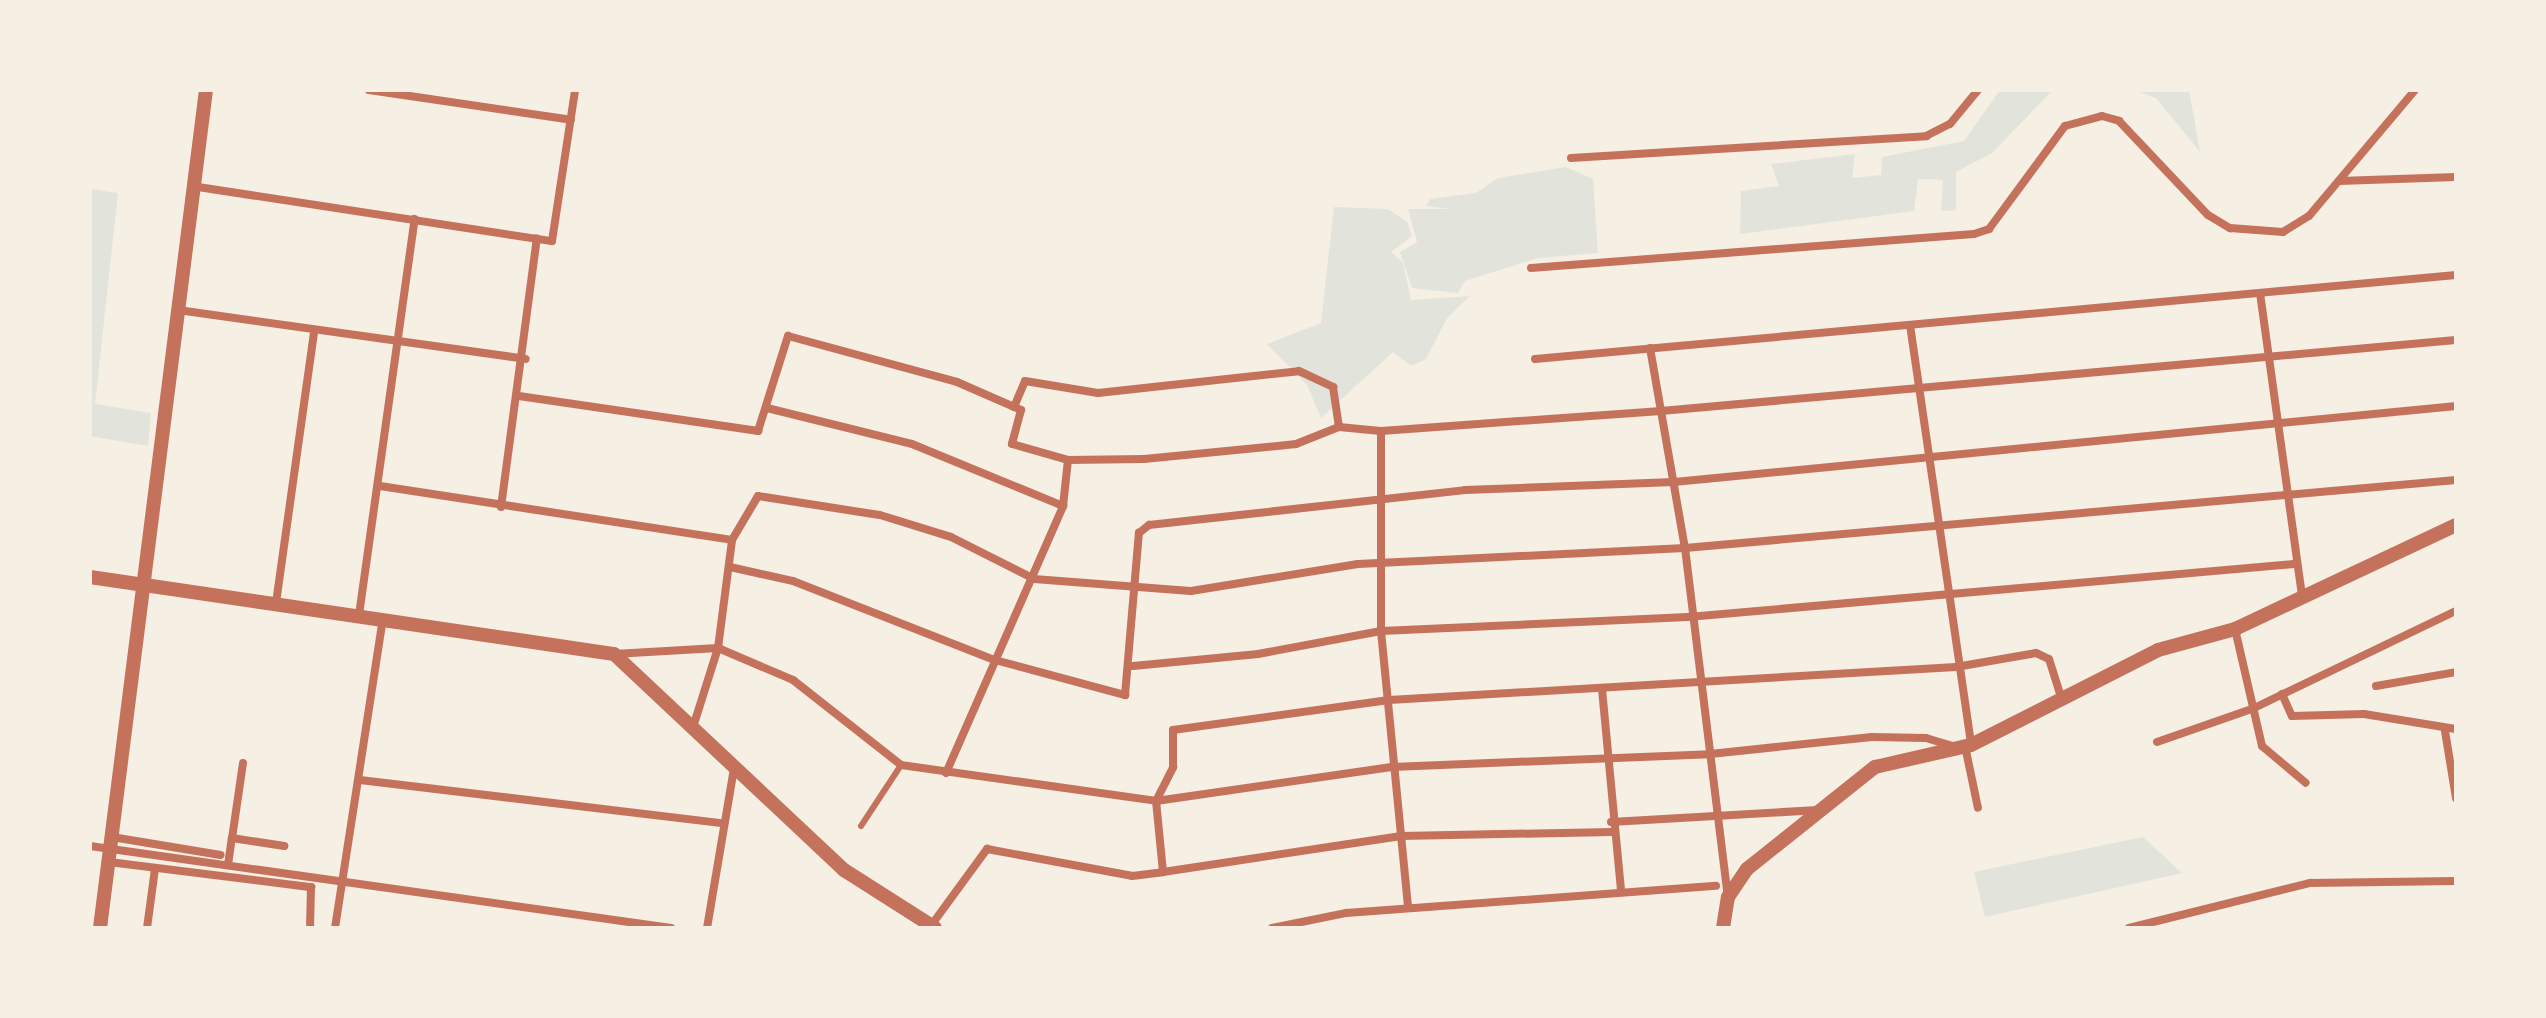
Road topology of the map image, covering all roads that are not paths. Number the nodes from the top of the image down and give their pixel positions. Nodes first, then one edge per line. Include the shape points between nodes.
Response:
1 (206, 90) edge
2 (369, 90) edge
3 (575, 90) edge
4 (1978, 90) edge
5 (2415, 90) edge
6 (571, 120) junction
7 (1571, 158) dead end
8 (2456, 177) edge
9 (2339, 181) junction
10 (198, 187) junction
11 (415, 219) junction
12 (537, 238) junction
13 (1531, 268) dead end
14 (2456, 275) edge
15 (2260, 293) junction
16 (177, 309) junction
17 (1910, 325) junction
18 (314, 333) junction
19 (2456, 340) edge
20 (398, 341) junction
21 (1650, 348) junction
22 (526, 359) junction
23 (1535, 359) dead end
24 (2269, 361) junction
25 (1916, 391) junction
26 (519, 396) junction
27 (2456, 406) edge
28 (1014, 407) junction
29 (767, 408) junction
30 (1661, 411) junction
31 (2276, 425) junction
32 (1339, 427) junction
33 (1381, 431) junction
34 (1928, 457) junction
35 (1068, 460) junction
36 (2456, 480) edge
37 (1674, 482) junction
38 (380, 486) junction
39 (2288, 494) junction
40 (1382, 502) junction
41 (1063, 506) junction
42 (501, 507) junction
43 (2456, 525) edge
44 (1937, 526) junction
45 (732, 540) junction
46 (1685, 548) junction
47 (2294, 564) junction
48 (1383, 565) junction
49 (730, 567) junction
50 (90, 577) edge
51 (1034, 579) junction
52 (146, 583) junction
53 (1132, 591) junction
54 (1945, 596) junction
55 (2302, 596) junction
56 (276, 603) junction
57 (2456, 611) edge
58 (359, 615) junction
59 (1688, 617) junction
60 (383, 619) junction
61 (2235, 629) junction
62 (1381, 631) junction
63 (718, 648) junction
64 (614, 654) junction
65 (995, 660) junction
66 (1133, 666) junction
67 (1956, 667) junction
68 (2456, 672) edge
69 (1701, 684) junction
70 (2376, 686) dead end
71 (1602, 689) junction
72 (2282, 694) junction
73 (1389, 700) junction
74 (2062, 701) junction
75 (2252, 709) junction
76 (694, 724) junction
77 (2456, 729) edge
78 (2445, 731) junction
79 (2157, 742) dead end
80 (1965, 746) junction
81 (1710, 754) junction
82 (1604, 759) junction
83 (243, 763) dead end
84 (901, 765) junction
85 (1392, 767) junction
86 (734, 769) junction
87 (946, 773) junction
88 (360, 780) junction
89 (2306, 783) dead end
90 (2456, 798) edge
91 (1156, 801) junction
92 (1978, 808) dead end
93 (1823, 809) junction
94 (1720, 816) junction
95 (721, 823) junction
96 (861, 826) dead end
97 (1612, 827) junction
98 (1401, 836) junction
99 (232, 838) junction
100 (90, 846) edge
101 (284, 846) dead end
102 (111, 849) junction
103 (221, 855) dead end
104 (228, 865) junction
105 (155, 869) junction
106 (1163, 872) junction
107 (341, 881) junction
108 (2456, 881) edge
109 (1716, 886) dead end
110 (1621, 891) junction
111 (1728, 897) junction
112 (1408, 908) junction
113 (932, 926) edge
114 (100, 928) edge
115 (147, 928) edge
116 (310, 928) edge
117 (335, 928) edge
118 (671, 928) edge
119 (707, 928) edge
120 (1272, 928) edge
121 (1723, 928) edge
122 (2129, 928) edge

1 - 10 street
2 - 6 street
3 - 6 street
4 - 7 street via 1950,124 1926,136
5 - 9 street
6 - 12 street via 557,238
8 - 9 street
9 - 13 street via 2283,232 2230,228 2208,215 2119,121 2102,116 2065,126 1989,229 1974,234
10 - 11 street
10 - 16 street
11 - 12 street
11 - 20 street
12 - 22 street
14 - 15 street
15 - 17 street
15 - 24 street
16 - 18 street
16 - 52 street
17 - 21 street
17 - 25 street
18 - 20 street
18 - 56 street
19 - 24 street
20 - 22 street
20 - 38 street
21 - 23 street
21 - 30 street
22 - 26 street
24 - 25 street
24 - 31 street
25 - 30 street
25 - 34 street
26 - 29 street via 755,432
26 - 42 street
27 - 31 street
28 - 29 street via 957,382 788,336
28 - 32 street via 1025,381 1098,393 1299,371 1333,387
28 - 35 street via 1022,414 1009,440
29 - 41 street via 912,444
30 - 33 street
30 - 37 street
31 - 34 street
31 - 39 street
32 - 33 street
32 - 35 street via 1296,444
33 - 40 street
34 - 37 street
34 - 44 street
35 - 41 street
36 - 39 street
37 - 40 street via 1465,490
37 - 46 street
38 - 42 street
38 - 58 street
39 - 44 street
39 - 47 street
40 - 48 street
40 - 53 street via 1149,525 1139,533
41 - 51 street
42 - 45 street
43 - 55 street
44 - 46 street
44 - 54 street
45 - 49 street
45 - 51 street via 752,501 880,515 951,537
46 - 48 street
46 - 59 street
47 - 54 street
47 - 55 street
48 - 53 street via 1191,591
48 - 62 street
49 - 63 street
49 - 65 street via 793,581
50 - 52 street
51 - 53 street
51 - 65 street
52 - 56 street
52 - 102 street
53 - 66 street
54 - 59 street
54 - 67 street
55 - 61 street
56 - 58 street
57 - 72 street
58 - 60 street
59 - 62 street
59 - 69 street
60 - 64 street
60 - 88 street
61 - 74 street via 2158,650
61 - 75 street
62 - 66 street via 1258,654
62 - 73 street
63 - 64 street
63 - 76 street
63 - 84 street via 793,680
64 - 76 street
65 - 66 street via 1125,695
65 - 87 street
67 - 69 street
67 - 74 street via 2043,654
67 - 80 street
68 - 70 street
69 - 71 street
69 - 81 street
71 - 73 street
71 - 82 street
72 - 75 street
72 - 78 street via 2292,716 2364,714
73 - 85 street
73 - 91 street via 1171,732 1173,767
74 - 80 street
75 - 79 street
75 - 89 street via 2262,746
76 - 86 street
77 - 78 street
78 - 90 street
80 - 81 street via 1926,738 1872,737
80 - 92 street
80 - 93 street via 1875,767
81 - 82 street
81 - 94 street
82 - 85 street
82 - 97 street
83 - 99 street
84 - 87 street
84 - 96 lane
85 - 91 street
85 - 98 street
86 - 95 street
86 - 113 street via 844,870
87 - 91 street
88 - 95 street
88 - 107 street
91 - 106 street
93 - 94 street
93 - 111 street via 1747,869
94 - 97 street
94 - 111 street
95 - 119 street
97 - 98 street
97 - 110 street
98 - 106 street
98 - 112 street
99 - 101 street
99 - 104 street
100 - 102 street
102 - 103 street
102 - 104 street
102 - 105 street
102 - 114 street
104 - 107 street
105 - 115 street
105 - 116 street via 311,887
106 - 113 street via 1145,876 994,849 981,852
107 - 117 street
107 - 118 street
108 - 122 street via 2310,883
109 - 110 street
110 - 112 street
111 - 121 street
112 - 120 street

